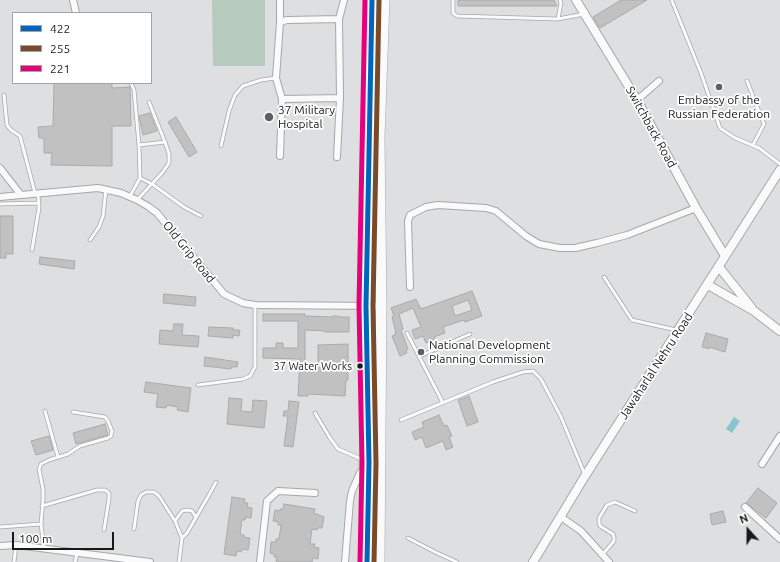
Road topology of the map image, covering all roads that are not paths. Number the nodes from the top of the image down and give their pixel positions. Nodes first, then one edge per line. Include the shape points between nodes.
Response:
1 (73, 0) edge
2 (280, 0) edge
3 (344, 0) edge
4 (372, 0) edge
5 (384, 0) edge
6 (453, 0) edge
7 (560, 0) edge
8 (576, 0) edge
9 (672, 1) dead end
10 (76, 12) edge
11 (584, 14) junction
12 (339, 19) junction
13 (558, 19) junction
14 (280, 22) junction
15 (276, 78) junction
16 (659, 81) dead end
17 (747, 81) dead end
18 (132, 84) edge
19 (4, 95) dead end
20 (340, 98) junction
21 (282, 99) junction
22 (637, 100) junction
23 (149, 102) dead end
24 (165, 142) junction
25 (139, 145) junction
26 (754, 145) junction
27 (221, 146) dead end
28 (280, 156) dead end
29 (337, 157) dead end
30 (780, 164) edge
31 (0, 168) edge
32 (780, 170) edge
33 (140, 178) junction
34 (152, 184) junction
35 (106, 189) junction
36 (19, 193) junction
37 (37, 193) junction
38 (130, 196) junction
39 (0, 197) edge
40 (137, 200) junction
41 (38, 203) junction
42 (0, 204) edge
43 (696, 208) junction
44 (201, 216) dead end
45 (90, 240) dead end
46 (32, 250) dead end
47 (725, 256) junction
48 (719, 267) junction
49 (604, 277) dead end
50 (708, 285) junction
51 (410, 287) dead end
52 (255, 305) junction
53 (366, 306) junction
54 (381, 306) junction
55 (754, 311) junction
56 (678, 331) junction
57 (780, 332) edge
58 (407, 333) dead end
59 (470, 334) dead end
60 (420, 356) junction
61 (198, 385) dead end
62 (443, 403) junction
63 (45, 412) dead end
64 (73, 412) dead end
65 (315, 413) dead end
66 (401, 420) dead end
67 (780, 436) edge
68 (58, 457) junction
69 (368, 463) junction
70 (762, 464) dead end
71 (360, 473) junction
72 (585, 476) junction
73 (216, 482) dead end
74 (315, 493) dead end
75 (42, 506) junction
76 (745, 507) dead end
77 (635, 511) dead end
78 (196, 517) junction
79 (561, 517) junction
80 (175, 521) junction
81 (41, 524) junction
82 (0, 527) edge
83 (134, 529) dead end
84 (104, 530) dead end
85 (182, 538) junction
86 (408, 538) dead end
87 (780, 539) edge
88 (16, 545) junction
89 (0, 546) edge
90 (44, 549) junction
91 (77, 553) junction
92 (603, 554) junction
93 (124, 560) edge
94 (133, 561) edge
95 (14, 562) edge
96 (76, 562) edge
97 (150, 562) edge
98 (179, 562) edge
99 (260, 562) edge
100 (345, 562) edge
101 (367, 562) edge
102 (379, 562) edge
103 (457, 562) edge
104 (533, 562) edge
105 (609, 562) edge

1 - 10 street
2 - 14 street
3 - 12 street
4 - 53 highway
5 - 54 highway via 379,137
6 - 13 lane via 453,14 457,16
7 - 13 lane via 562,3
8 - 11 street, Switchback Road
9 - 26 lane via 720,128 735,138
11 - 13 lane
11 - 22 street, Switchback Road
12 - 14 street
12 - 20 street
14 - 15 street
15 - 21 street
15 - 27 lane via 243,86 235,95
16 - 22 street
17 - 26 lane via 764,124
18 - 25 lane
19 - 37 lane via 7,125 20,136
20 - 21 street
20 - 29 street
21 - 28 street
22 - 43 street, Switchback Road
23 - 24 lane
24 - 25 lane
24 - 34 lane via 169,163
25 - 33 lane
26 - 30 lane
31 - 36 street
32 - 47 street, Jawaharlal Nehru Road
33 - 34 lane
33 - 38 lane
34 - 40 lane
34 - 44 lane via 174,201
35 - 37 street, Old Grip Road
35 - 38 street, Old Grip Road
35 - 45 lane via 103,216
36 - 37 street, Old Grip Road
36 - 39 street, Old Grip Road
37 - 41 lane
38 - 40 street, Old Grip Road
40 - 52 street, Old Grip Road via 157,213 224,294 242,303
41 - 42 lane
41 - 46 lane
43 - 47 street, Switchback Road
43 - 51 street via 612,239 575,248 560,248 538,244 496,211 438,204 426,207 410,215 408,221
47 - 48 street, Jawaharlal Nehru Road
48 - 50 street, Jawaharlal Nehru Road
48 - 55 street
49 - 56 lane via 632,320
50 - 55 street
50 - 56 street, Jawaharlal Nehru Road
52 - 53 street, Old Grip Road
52 - 61 lane via 255,367 250,376
53 - 54 street, Old Grip Road
53 - 69 highway
54 - 102 highway
55 - 57 street
56 - 72 street, Jawaharlal Nehru Road
58 - 60 lane
59 - 60 lane
60 - 62 lane
62 - 66 lane
62 - 72 lane via 523,372 533,371 541,378 558,411
63 - 68 lane
64 - 68 lane via 105,417 112,431 111,436 80,446
65 - 71 lane via 338,449 359,458
67 - 70 street
68 - 75 lane via 41,464 39,469 43,489
69 - 71 street
69 - 101 highway
71 - 100 street via 350,501
72 - 79 street, Jawaharlal Nehru Road
73 - 78 lane
74 - 99 street via 278,491 268,501
75 - 81 lane
75 - 84 lane via 105,490 109,493 109,500
76 - 87 street
77 - 92 lane via 614,502 607,505 599,522 600,526 612,534 614,541
78 - 80 lane via 192,511 187,510 182,511
78 - 85 lane
79 - 92 street via 581,531
79 - 104 street, Jawaharlal Nehru Road
80 - 83 lane via 160,496 154,492 146,492 138,501
80 - 85 lane
81 - 82 lane
81 - 90 lane
85 - 98 lane
86 - 103 lane
88 - 89 street
88 - 90 street
88 - 95 lane
90 - 91 street
91 - 93 street
91 - 96 lane
92 - 105 street
93 - 94 street
94 - 97 street

